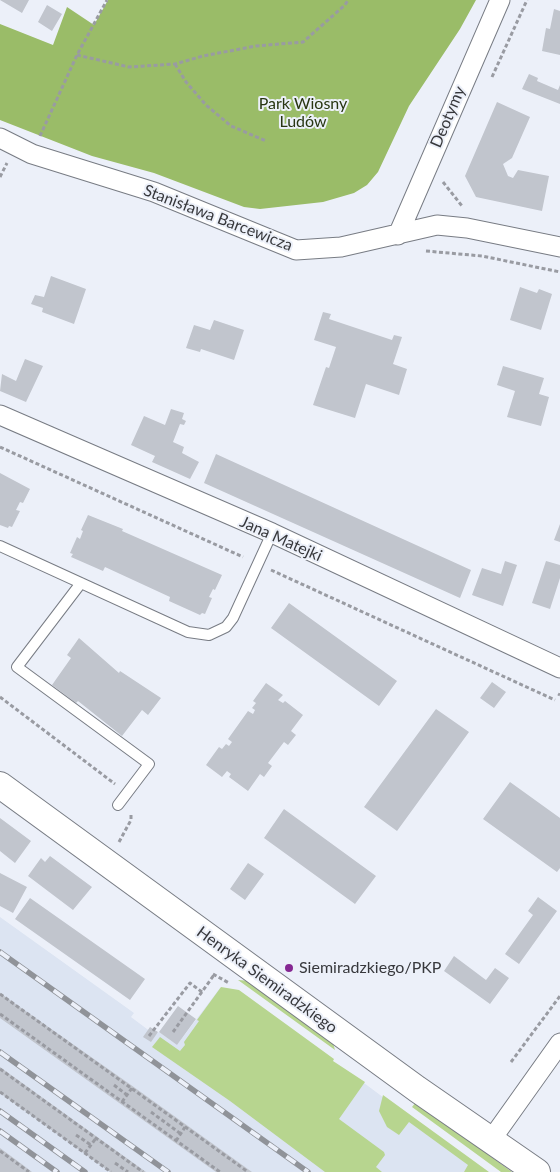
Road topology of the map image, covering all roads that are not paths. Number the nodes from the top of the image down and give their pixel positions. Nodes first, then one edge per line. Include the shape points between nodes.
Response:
1 (500, 0) edge
2 (0, 138) edge
3 (398, 235) junction
4 (560, 247) edge
5 (0, 416) edge
6 (272, 534) junction
7 (0, 546) edge
8 (81, 583) junction
9 (560, 668) edge
10 (0, 785) edge
11 (118, 805) dead end
12 (560, 1043) edge
13 (491, 1140) junction
14 (537, 1172) edge

1 - 3 street, Deotymy
2 - 3 street, Stanisława Barcewicza via 32,154 154,192 296,250 340,247
3 - 4 street, Stanisława Barcewicza via 437,225
5 - 6 street, Jana Matejki
6 - 8 lane via 233,618 226,627 209,635 188,632
6 - 9 street, Jana Matejki
7 - 8 lane
8 - 11 lane via 17,667 149,764
10 - 13 street, Henryka Siemiradzkiego
12 - 13 street
13 - 14 street, Henryka Siemiradzkiego

